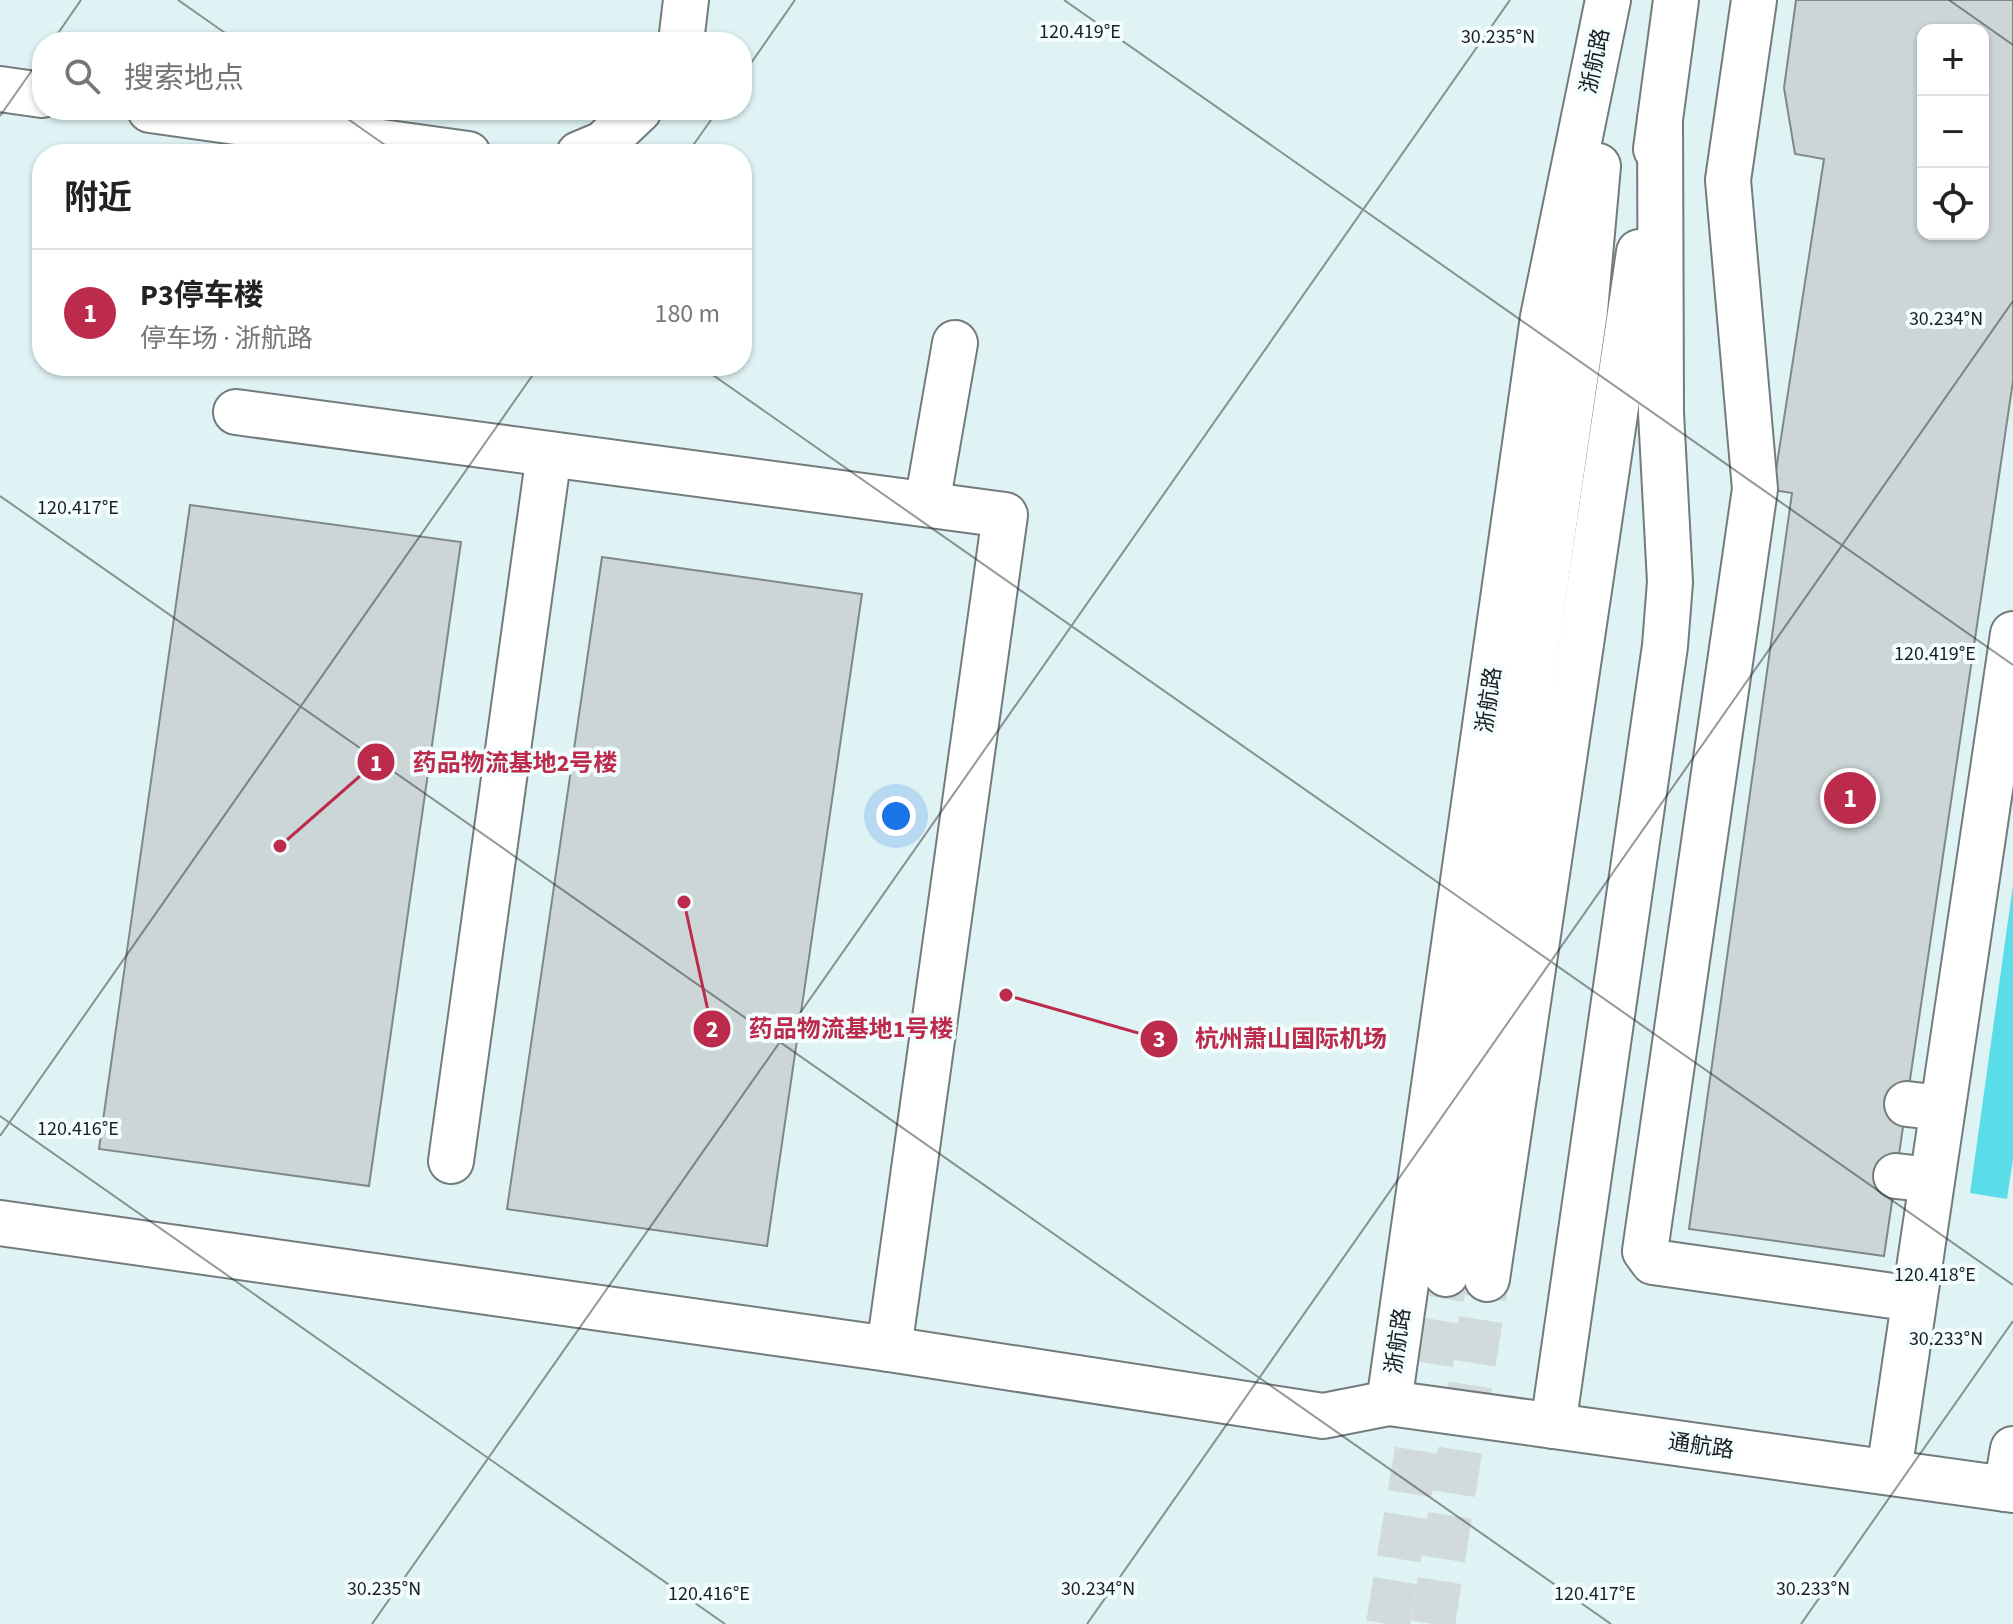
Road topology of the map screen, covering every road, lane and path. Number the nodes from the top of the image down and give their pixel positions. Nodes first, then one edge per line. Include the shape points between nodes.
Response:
1 (686, 0) edge
2 (1611, 0) edge
3 (1676, 0) edge
4 (1754, 0) edge
5 (682, 32) edge
6 (0, 89) edge
7 (32, 94) edge
8 (1660, 119) junction
9 (222, 120) edge
10 (628, 120) edge
11 (396, 144) edge
12 (603, 144) edge
13 (955, 343) dead end
14 (236, 412) dead end
15 (549, 454) junction
16 (927, 504) junction
17 (2013, 634) edge
18 (451, 1161) dead end
19 (0, 1223) edge
20 (1914, 1299) junction
21 (889, 1349) junction
22 (1389, 1403) junction
23 (1553, 1426) junction
24 (1889, 1472) junction
25 (2011, 1476) edge

1 - 5 street
2 - 8 street, 浙航路 via 1585,311 1466,1276
2 - 22 street, 浙航路 via 1543,317
3 - 8 street, 浙航路
4 - 20 street via 1728,180 1755,489 1645,1251 1653,1262
6 - 7 street
8 - 23 street, 浙航路 via 1661,413 1670,582 1665,646
9 - 11 street
10 - 12 street
13 - 16 street
14 - 15 street
15 - 16 street
15 - 18 street
16 - 21 street via 1005,515
17 - 20 street via 1924,1106 1914,1178
19 - 21 street, 通航路
20 - 24 street
21 - 22 street, 通航路 via 1323,1416
22 - 23 street, 通航路
23 - 24 street, 通航路
24 - 25 street, 通航路

